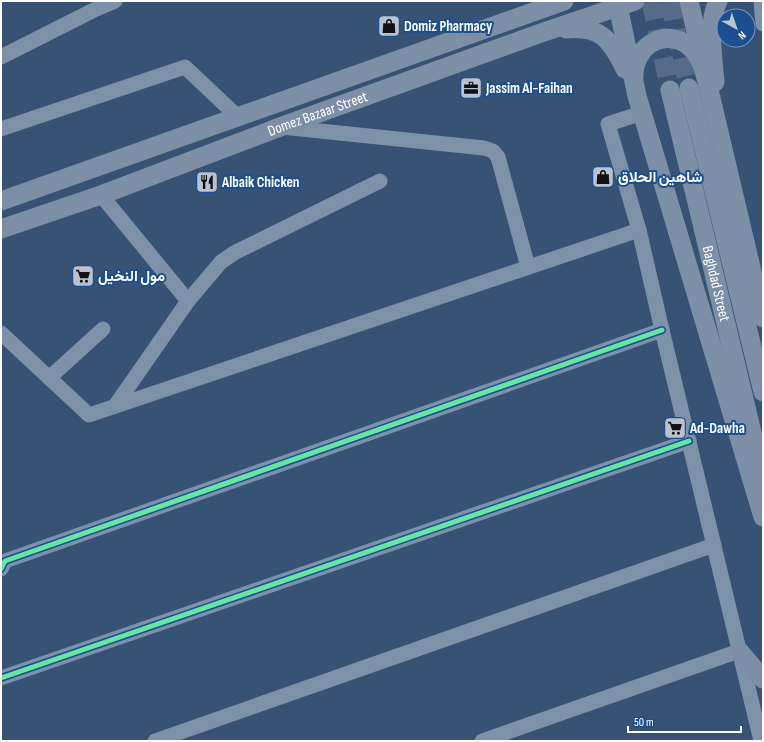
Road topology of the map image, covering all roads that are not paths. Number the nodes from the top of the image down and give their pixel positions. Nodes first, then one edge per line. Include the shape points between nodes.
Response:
1 (115, 1) edge
2 (564, 1) edge
3 (689, 1) edge
4 (718, 1) edge
5 (761, 1) edge
6 (624, 3) edge
7 (542, 4) edge
8 (763, 21) edge
9 (541, 33) junction
10 (1, 57) edge
11 (689, 88) tunnel mouth
12 (670, 90) tunnel mouth
13 (710, 94) junction
14 (639, 104) junction
15 (238, 117) junction
16 (718, 126) junction
17 (280, 127) junction
18 (1, 129) edge
19 (380, 181) dead end
20 (101, 195) junction
21 (1, 201) edge
22 (1, 229) edge
23 (639, 230) junction
24 (528, 267) junction
25 (188, 301) junction
26 (763, 318) edge
27 (103, 329) dead end
28 (662, 330) junction
29 (1, 332) edge
30 (7, 346) edge
31 (49, 378) junction
32 (763, 392) edge
33 (115, 406) junction
34 (689, 441) junction
35 (763, 477) edge
36 (763, 517) edge
37 (714, 545) junction
38 (2, 563) edge
39 (739, 650) junction
40 (1, 678) edge
41 (763, 679) edge
42 (155, 741) edge
43 (482, 741) edge
44 (761, 741) edge

1 - 10 street
2 - 7 main road, Domez Bazaar Street
3 - 13 main road
4 - 16 main road via 712,31
5 - 8 street
6 - 9 main road, Domez Bazaar Street
6 - 14 main road
7 - 15 main road, Domez Bazaar Street
9 - 14 main road via 581,28 601,35 610,42 618,55
9 - 17 main road, Domez Bazaar Street
11 - 32 main road, Baghdad Street
12 - 35 main road, Baghdad Street
13 - 14 main road via 704,68 696,54 681,41 666,38 646,46 638,58 634,70
13 - 16 main road
14 - 23 street via 608,124
14 - 36 main road
15 - 18 street via 185,67
15 - 21 main road, Domez Bazaar Street
16 - 26 main road
17 - 20 main road, Domez Bazaar Street
17 - 24 street via 493,151 498,157
19 - 25 street via 234,252 221,262
20 - 22 main road, Domez Bazaar Street
20 - 25 street
23 - 24 street
23 - 28 street
24 - 33 street
25 - 33 street
27 - 31 street
28 - 34 street
28 - 38 street
29 - 30 street
30 - 31 street
31 - 33 street via 88,415
34 - 37 street
34 - 40 street
37 - 39 street
37 - 42 street
39 - 41 main road
39 - 43 street
39 - 44 street

